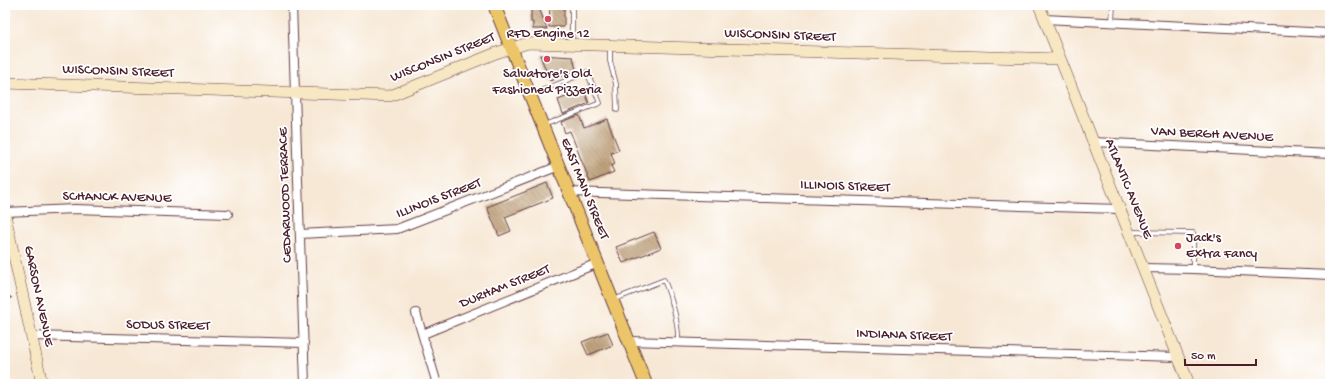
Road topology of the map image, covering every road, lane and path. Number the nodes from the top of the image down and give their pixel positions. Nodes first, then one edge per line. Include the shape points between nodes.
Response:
1 (292, 5) edge
2 (494, 5) edge
3 (1039, 5) edge
4 (1113, 5) edge
5 (572, 6) edge
6 (1044, 19) junction
7 (1112, 22) junction
8 (1330, 33) edge
9 (572, 45) junction
10 (610, 46) junction
11 (512, 48) junction
12 (1060, 59) junction
13 (5, 83) edge
14 (296, 92) junction
15 (531, 95) junction
16 (617, 110) dead end
17 (543, 126) junction
18 (1093, 142) junction
19 (1330, 154) edge
20 (559, 166) junction
21 (569, 192) junction
22 (1120, 209) junction
23 (5, 213) edge
24 (228, 214) dead end
25 (1129, 232) junction
26 (300, 234) junction
27 (598, 263) junction
28 (1144, 268) junction
29 (1193, 269) junction
30 (1330, 275) edge
31 (613, 301) junction
32 (416, 313) dead end
33 (423, 334) junction
34 (32, 336) junction
35 (629, 341) junction
36 (304, 342) junction
37 (678, 342) junction
38 (1178, 357) junction
39 (42, 384) edge
40 (305, 384) edge
41 (437, 384) edge
42 (646, 384) edge
43 (1189, 384) edge

1 - 14 street, CEDARWOOD TERRACE
2 - 11 main road, EAST MAIN STREET
3 - 6 street, ATLANTIC AVENUE
4 - 7 lane
5 - 9 lane
6 - 7 street
6 - 12 street, ATLANTIC AVENUE
7 - 8 street
9 - 10 street, WISCONSIN STREET
9 - 11 street, WISCONSIN STREET via 528,43
10 - 12 street, WISCONSIN STREET
10 - 16 lane
11 - 14 street, WISCONSIN STREET via 390,96
11 - 15 main road, EAST MAIN STREET
12 - 18 street, ATLANTIC AVENUE
13 - 14 street, WISCONSIN STREET
14 - 26 street, CEDARWOOD TERRACE
15 - 17 main road, EAST MAIN STREET
15 - 17 lane via 587,72 600,103
17 - 20 main road, EAST MAIN STREET
18 - 19 street, VAN BERGH AVENUE
18 - 22 street, ATLANTIC AVENUE
20 - 21 main road, EAST MAIN STREET
20 - 26 street, ILLINOIS STREET via 397,229
21 - 22 street, ILLINOIS STREET
21 - 27 main road, EAST MAIN STREET
22 - 25 street, ATLANTIC AVENUE
23 - 24 street, SCHANCK AVENUE via 75,208
23 - 34 street, GARSON AVENUE
25 - 28 street, ATLANTIC AVENUE
25 - 29 lane via 1193,233
26 - 36 street, CEDARWOOD TERRACE
27 - 31 main road, EAST MAIN STREET
27 - 33 street, DURHAM STREET
28 - 29 street
28 - 38 street, ATLANTIC AVENUE
29 - 30 street
31 - 35 main road, EAST MAIN STREET
31 - 37 lane via 664,280 673,302
32 - 33 street
33 - 41 street
34 - 36 street, SODUS STREET
34 - 39 street, GARSON AVENUE
35 - 37 street, INDIANA STREET
35 - 42 main road, EAST MAIN STREET
36 - 40 street, CEDARWOOD TERRACE
37 - 38 street, INDIANA STREET
38 - 43 street, ATLANTIC AVENUE

